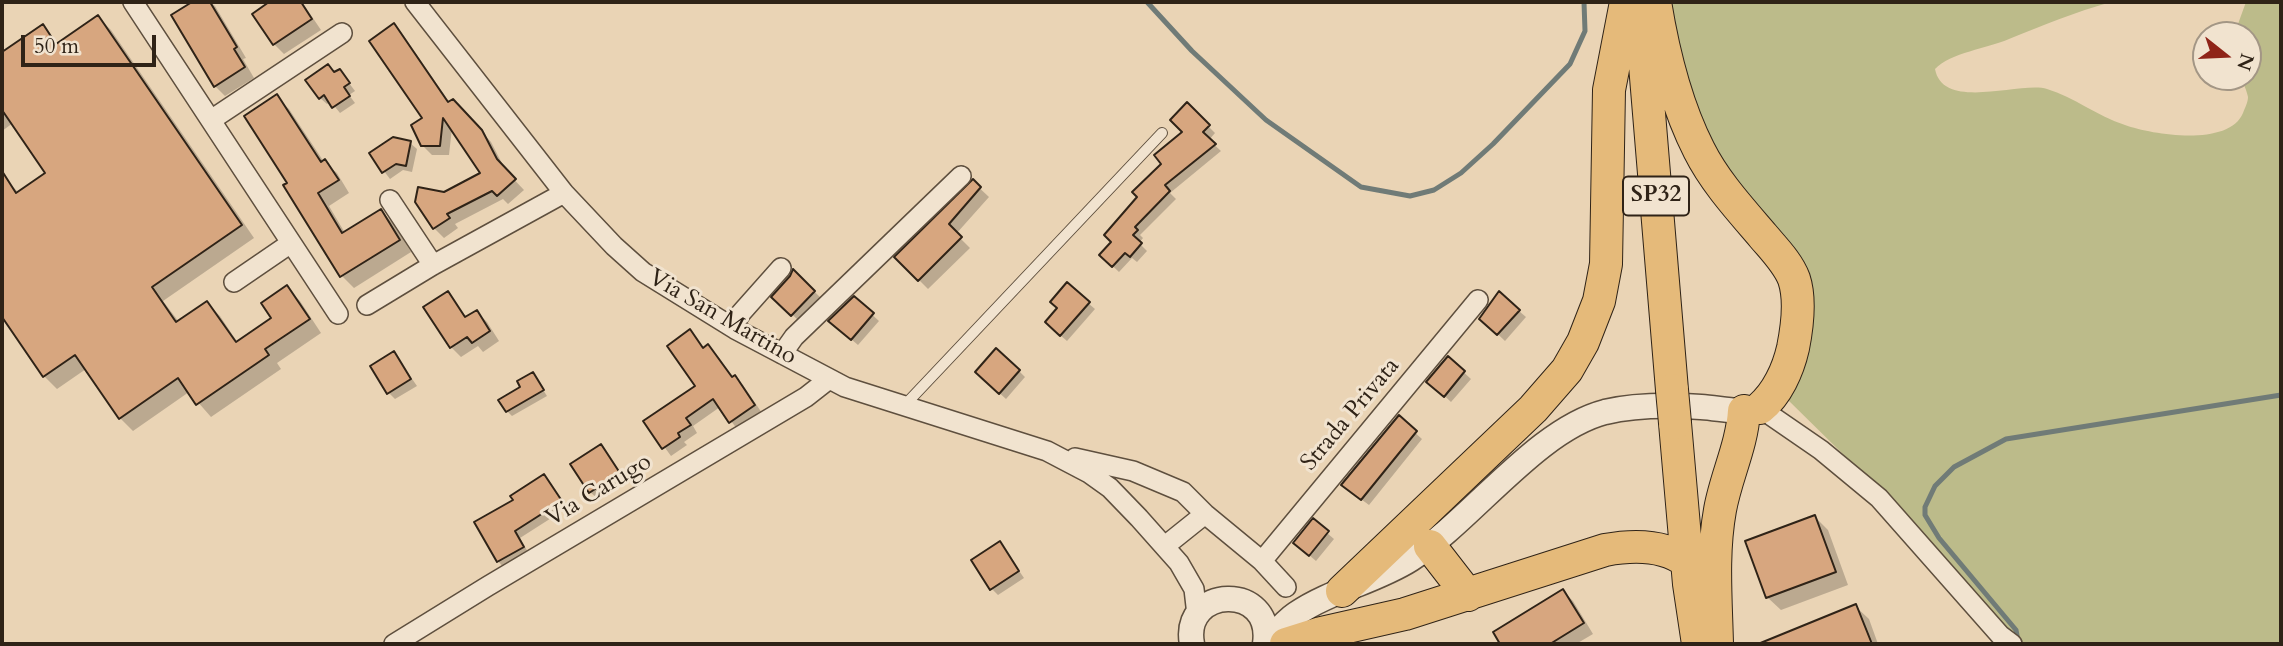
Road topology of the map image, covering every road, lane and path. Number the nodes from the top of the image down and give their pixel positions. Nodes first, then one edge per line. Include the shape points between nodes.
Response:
1 (133, 2) edge
2 (415, 2) edge
3 (1626, 2) edge
4 (1640, 2) edge
5 (1655, 2) edge
6 (342, 33) dead end
7 (211, 120) junction
8 (1162, 133) dead end
9 (961, 176) dead end
10 (564, 193) junction
11 (390, 200) dead end
12 (291, 243) junction
13 (433, 265) junction
14 (781, 268) dead end
15 (234, 282) dead end
16 (1478, 300) dead end
17 (367, 305) dead end
18 (338, 314) dead end
19 (732, 327) junction
20 (782, 354) junction
21 (829, 379) junction
22 (904, 406) junction
23 (1752, 410) junction
24 (1057, 455) junction
25 (1205, 514) junction
26 (1165, 546) junction
27 (1430, 546) junction
28 (1262, 561) junction
29 (1687, 562) junction
30 (1188, 576) junction
31 (1286, 587) dead end
32 (1342, 591) junction
33 (1468, 595) junction
34 (1228, 598) junction
35 (1253, 607) junction
36 (1306, 608) junction
37 (1197, 615) junction
38 (2006, 639) edge
39 (394, 644) edge
40 (1192, 644) edge
41 (1266, 644) edge
42 (1286, 644) edge
43 (1698, 644) edge
44 (1717, 644) edge

1 - 7 street
2 - 10 street, Via San Martino
3 - 32 main road via 1609,90 1606,264 1599,301 1583,342 1539,403
4 - 29 main road, SP32, bridge
5 - 23 main road via 1670,71 1698,149 1724,190 1786,263 1797,287 1790,357 1775,391
6 - 7 street
7 - 12 street
8 - 22 lane
9 - 20 street via 794,337
10 - 13 street
10 - 19 street, Via San Martino via 634,264
11 - 13 street
12 - 15 street
12 - 18 street
13 - 17 street
14 - 19 street
16 - 28 street, Strada Privata
19 - 20 street, Via San Martino
20 - 21 street, Via San Martino
21 - 22 street, Via San Martino
21 - 39 street, Via Carugo
22 - 24 street, Via San Martino
23 - 27 street via 1653,407 1593,416 1536,452
23 - 38 street via 1821,450 1879,498
23 - 44 main road via 1723,495 1716,538
24 - 25 street via 1146,476 1183,492
24 - 26 street, Via San Martino via 1110,488
25 - 26 street
25 - 28 street
26 - 30 street, Via San Martino
27 - 32 street via 1398,567
27 - 33 main road
28 - 31 street
29 - 33 main road via 1651,547 1614,548
29 - 43 main road, SP32
30 - 34 street, Via San Martino
30 - 37 street, Via San Martino via 1196,595
32 - 36 street
33 - 42 main road
34 - 35 street
34 - 37 street via 1211,602
35 - 36 street
35 - 41 street via 1265,626
36 - 41 street
37 - 40 street

